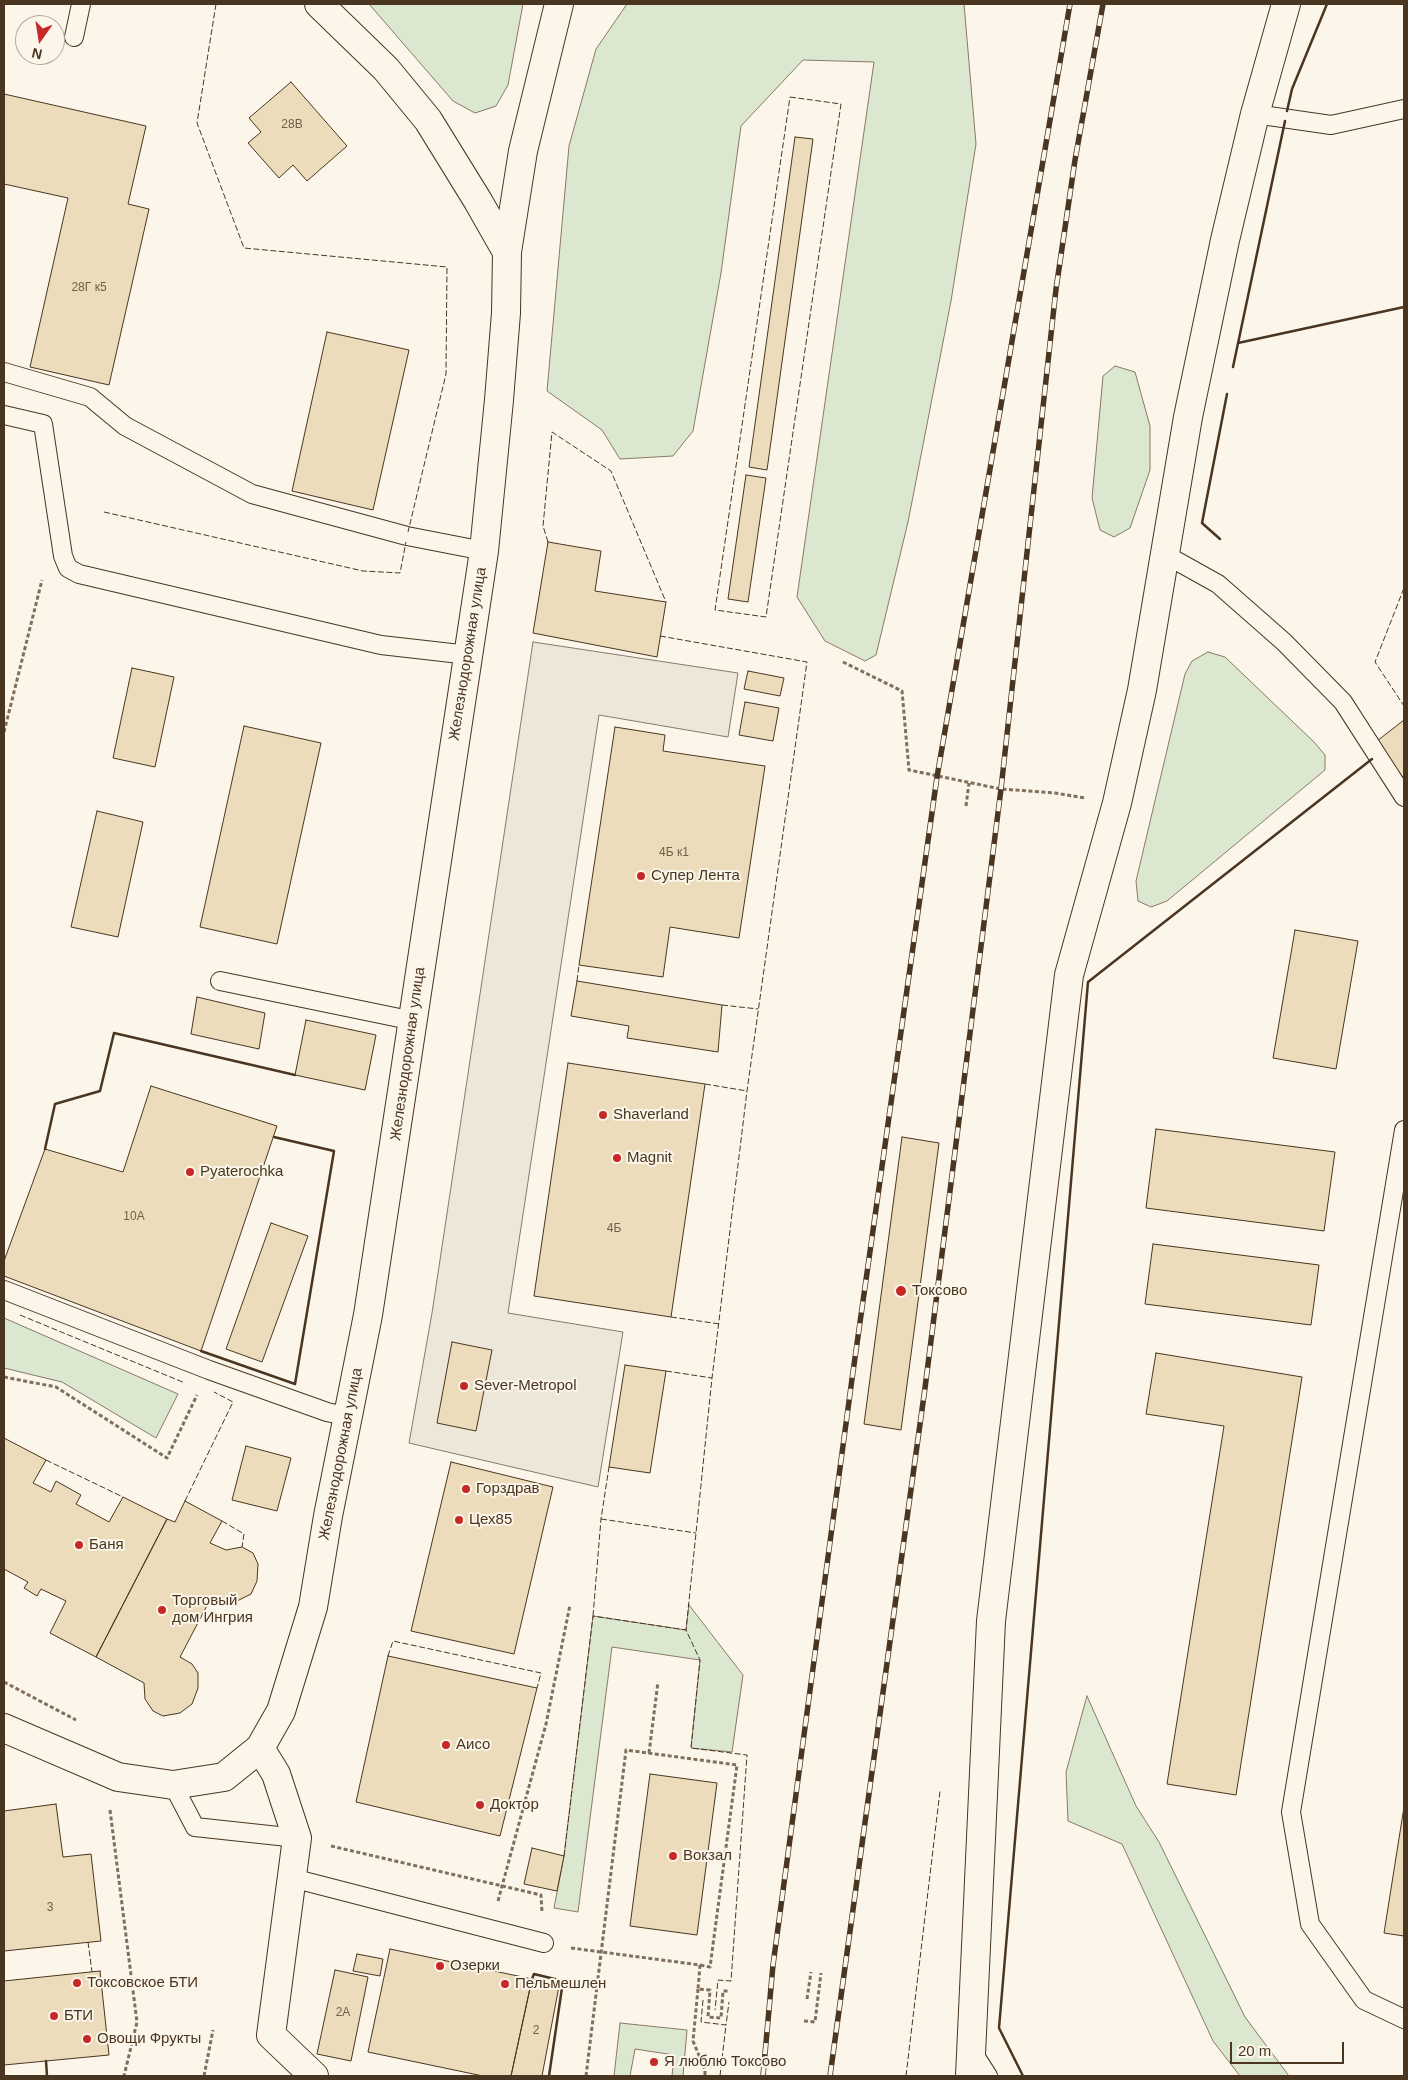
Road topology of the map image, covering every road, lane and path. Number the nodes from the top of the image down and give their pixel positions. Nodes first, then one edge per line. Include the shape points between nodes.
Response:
1 (81, 4) edge
2 (559, 4) edge
3 (1286, 4) edge
4 (323, 5) edge
5 (74, 37) dead end
6 (1404, 109) edge
7 (1254, 114) junction
8 (507, 252) junction
9 (4, 372) edge
10 (4, 415) edge
11 (484, 551) junction
12 (1166, 555) junction
13 (42, 578) dead end
14 (469, 656) junction
15 (843, 662) dead end
16 (4, 732) edge
17 (969, 783) junction
18 (1404, 797) edge
19 (1117, 803) junction
20 (966, 806) dead end
21 (220, 981) dead end
22 (414, 1021) junction
23 (1404, 1130) edge
24 (4, 1290) edge
25 (209, 1370) junction
26 (4, 1377) edge
27 (348, 1417) junction
28 (570, 1605) dead end
29 (658, 1682) dead end
30 (4, 1728) edge
31 (260, 1748) junction
32 (649, 1753) junction
33 (164, 1785) junction
34 (109, 1800) dead end
35 (297, 1838) junction
36 (292, 1878) junction
37 (503, 1885) junction
38 (490, 1927) junction
39 (544, 1943) joint
40 (580, 1949) dead end
41 (601, 1952) junction
42 (700, 1965) junction
43 (811, 1972) dead end
44 (821, 1973) dead end
45 (698, 1989) junction
46 (729, 1992) dead end
47 (807, 1999) dead end
48 (1404, 2019) edge
49 (804, 2021) dead end
50 (213, 2030) dead end
51 (970, 2048) junction
52 (124, 2076) edge
53 (204, 2076) edge
54 (314, 2076) edge
55 (586, 2076) edge
56 (705, 2076) edge
57 (970, 2076) edge
58 (988, 2076) edge

1 - 5 lane
2 - 8 street, Железнодорожная улица via 523,151
3 - 7 street
4 - 8 street via 386,69 428,120
6 - 7 lane via 1331,125
7 - 12 street via 1188,418
8 - 11 street, Железнодорожная улица via 506,313
9 - 11 lane via 90,397 125,426 252,494 407,536
10 - 14 lane via 42,424 63,556 68,568 79,574 381,646
11 - 14 street, Железнодорожная улица
12 - 18 lane via 1218,584 1284,642 1343,702
12 - 19 street via 1142,690
13 - 16 path
14 - 22 street, Железнодорожная улица via 439,838
15 - 17 path via 902,691 909,770
17 - 19 path
17 - 20 path
19 - 51 street via 1069,975 992,1612
21 - 22 lane
22 - 27 street, Железнодорожная улица via 368,1315
23 - 48 lane via 1291,1812 1310,1924 1364,2000
24 - 25 lane
25 - 26 path via 167,1458 56,1387
25 - 27 lane
27 - 31 street, Железнодорожная улица via 313,1607 281,1710
28 - 37 path via 546,1724
29 - 32 path
30 - 33 street via 118,1777
31 - 33 street, Железнодорожная улица via 224,1776
31 - 35 street via 276,1774
32 - 41 path via 626,1750
32 - 42 path via 737,1765 710,1967
33 - 35 lane via 195,1827
34 - 52 path via 136,2022
35 - 36 street
35 - 37 path
36 - 38 lane
36 - 54 street via 271,2035
37 - 38 path
37 - 39 path via 542,1895
38 - 39 lane
40 - 41 path
41 - 42 path
41 - 55 path
42 - 45 path
43 - 47 path
44 - 49 path via 814,2022
45 - 46 path via 710,1990 708,2017 721,2018 723,1991
45 - 56 path via 693,2041
50 - 53 path
51 - 57 street
51 - 58 lane

